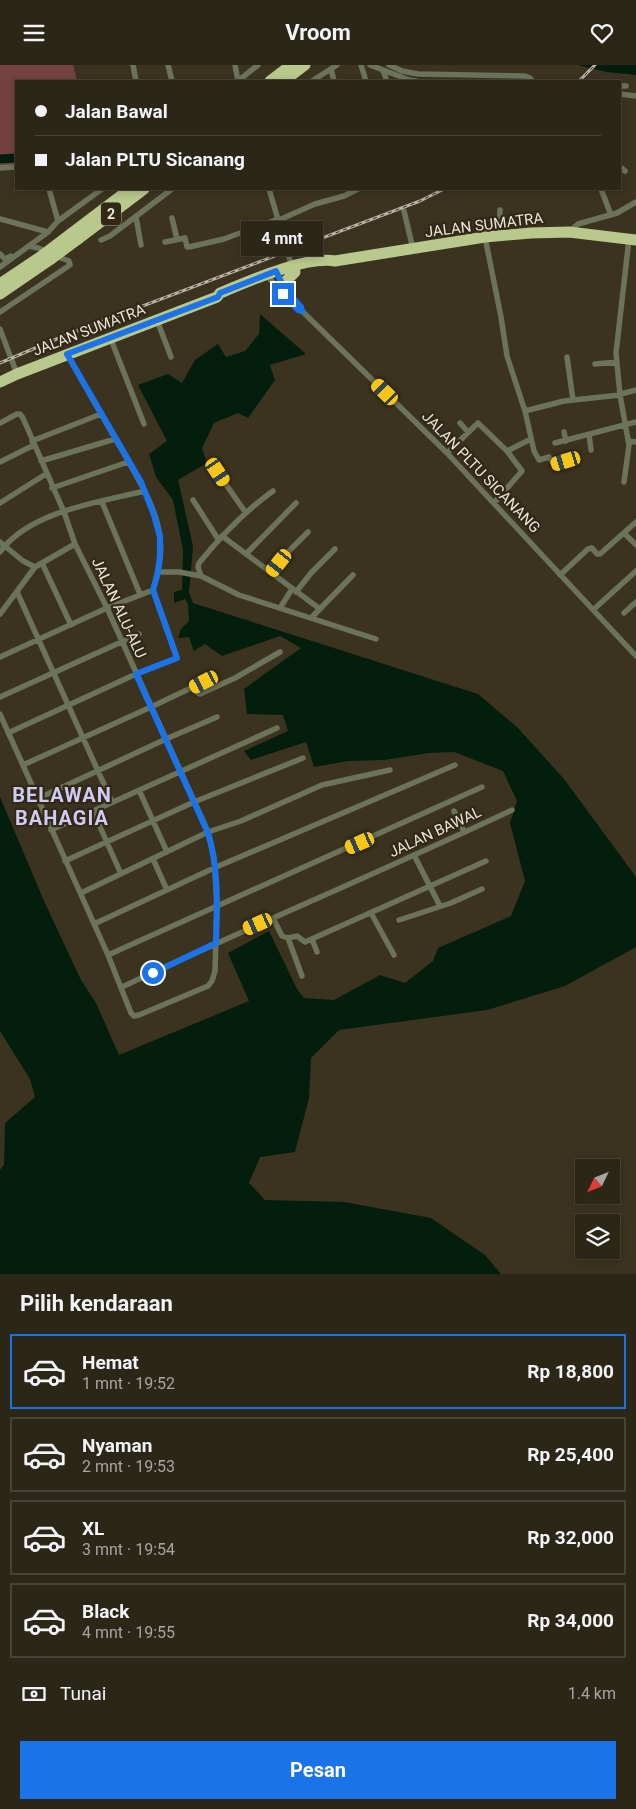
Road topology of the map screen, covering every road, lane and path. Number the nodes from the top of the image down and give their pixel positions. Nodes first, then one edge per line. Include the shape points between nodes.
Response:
1 (133, 65) edge
2 (168, 65) edge
3 (234, 65) edge
4 (258, 65) edge
5 (291, 65) edge
6 (305, 65) edge
7 (338, 65) edge
8 (361, 65) edge
9 (370, 65) edge
10 (389, 65) edge
11 (331, 69) junction
12 (383, 71) junction
13 (136, 80) edge
14 (172, 80) edge
15 (238, 80) edge
16 (239, 80) edge
17 (271, 80) edge
18 (285, 80) edge
19 (314, 80) edge
20 (334, 80) edge
21 (366, 80) edge
22 (387, 80) edge
23 (406, 80) edge
24 (531, 80) edge
25 (621, 93) edge
26 (636, 96) edge
27 (15, 167) edge
28 (0, 168) edge
29 (49, 190) edge
30 (99, 190) edge
31 (129, 190) edge
32 (143, 190) edge
33 (171, 190) edge
34 (269, 190) edge
35 (342, 190) edge
36 (356, 190) edge
37 (601, 190) edge
38 (344, 196) junction
39 (636, 202) edge
40 (500, 210) dead end
41 (404, 211) dead end
42 (611, 215) junction
43 (136, 217) junction
44 (172, 218) dead end
45 (0, 219) edge
46 (279, 219) junction
47 (58, 221) junction
48 (569, 232) junction
49 (46, 233) junction
50 (75, 236) junction
51 (319, 236) dead end
52 (499, 236) junction
53 (484, 237) junction
54 (177, 239) junction
55 (100, 240) dead end
56 (633, 240) edge
57 (165, 242) dead end
58 (142, 245) dead end
59 (30, 246) junction
60 (287, 248) junction
61 (413, 249) junction
62 (0, 254) edge
63 (47, 257) junction
64 (13, 258) junction
65 (0, 267) edge
66 (294, 269) junction
67 (273, 275) junction
68 (0, 284) edge
69 (284, 288) junction
70 (0, 294) edge
71 (302, 311) junction
72 (0, 312) edge
73 (157, 320) junction
74 (0, 329) edge
75 (110, 337) junction
76 (67, 354) junction
77 (171, 357) dead end
78 (567, 357) dead end
79 (617, 362) junction
80 (595, 364) dead end
81 (17, 374) junction
82 (0, 382) edge
83 (636, 390) edge
84 (620, 394) junction
85 (573, 400) junction
86 (526, 411) junction
87 (101, 414) junction
88 (0, 423) edge
89 (144, 423) dead end
90 (460, 423) dead end
91 (636, 423) edge
92 (625, 425) junction
93 (468, 432) junction
94 (564, 432) dead end
95 (589, 434) junction
96 (115, 439) junction
97 (531, 439) junction
98 (566, 441) junction
99 (628, 441) junction
100 (636, 442) edge
101 (33, 443) junction
102 (555, 443) dead end
103 (591, 450) dead end
104 (507, 451) junction
105 (447, 453) junction
106 (41, 461) junction
107 (566, 461) dead end
108 (0, 462) edge
109 (128, 462) junction
110 (215, 469) dead end
111 (46, 474) junction
112 (624, 482) dead end
113 (52, 488) junction
114 (145, 491) junction
115 (274, 491) dead end
116 (193, 500) dead end
117 (102, 502) junction
118 (0, 503) edge
119 (296, 503) dead end
120 (494, 503) junction
121 (64, 512) junction
122 (246, 513) junction
123 (636, 522) edge
124 (308, 532) dead end
125 (624, 533) junction
126 (220, 537) junction
127 (2, 544) edge
128 (75, 544) junction
129 (636, 545) edge
130 (335, 549) dead end
131 (0, 552) edge
132 (246, 554) junction
133 (42, 563) junction
134 (35, 567) junction
135 (636, 571) edge
136 (158, 572) junction
137 (271, 573) junction
138 (198, 575) junction
139 (353, 575) dead end
140 (560, 575) junction
141 (153, 590) junction
142 (294, 590) junction
143 (16, 592) junction
144 (140, 594) junction
145 (636, 602) edge
146 (280, 607) junction
147 (107, 608) junction
148 (320, 609) junction
149 (594, 610) junction
150 (624, 613) dead end
151 (0, 614) edge
152 (311, 618) junction
153 (71, 625) junction
154 (139, 634) dead end
155 (38, 639) junction
156 (376, 639) dead end
157 (122, 641) junction
158 (280, 652) dead end
159 (636, 656) edge
160 (0, 657) edge
161 (54, 672) junction
162 (136, 674) junction
163 (214, 677) dead end
164 (195, 687) junction
165 (0, 697) edge
166 (68, 705) junction
167 (151, 707) junction
168 (0, 714) edge
169 (217, 717) dead end
170 (277, 728) dead end
171 (8, 733) junction
172 (84, 738) junction
173 (166, 739) junction
174 (303, 758) dead end
175 (23, 765) junction
176 (455, 765) dead end
177 (98, 770) junction
178 (390, 770) dead end
179 (180, 771) junction
180 (482, 787) dead end
181 (139, 790) junction
182 (37, 799) junction
183 (194, 801) junction
184 (112, 802) junction
185 (512, 810) dead end
186 (92, 811) junction
187 (454, 811) dead end
188 (153, 821) junction
189 (51, 830) junction
190 (464, 832) junction
191 (208, 833) junction
192 (106, 842) junction
193 (167, 852) junction
194 (414, 855) junction
195 (153, 859) junction
196 (66, 861) junction
197 (486, 861) dead end
198 (214, 868) junction
199 (121, 874) junction
200 (430, 887) junction
201 (482, 889) dead end
202 (167, 890) junction
203 (80, 893) junction
204 (217, 905) junction
205 (440, 907) junction
206 (371, 913) junction
207 (273, 918) junction
208 (399, 920) dead end
209 (94, 924) junction
210 (288, 938) junction
211 (312, 939) junction
212 (216, 943) junction
213 (317, 952) dead end
214 (108, 955) junction
215 (394, 955) dead end
216 (302, 976) dead end
217 (122, 987) junction

1 - 13 street
2 - 14 street
3 - 15 street
4 - 16 street
5 - 17 highway
6 - 18 highway
7 - 11 street
8 - 21 street
9 - 12 street
10 - 24 street via 418,74 525,76
11 - 19 street
11 - 20 street
12 - 22 street
12 - 23 street
25 - 26 street
27 - 28 street
29 - 47 street
30 - 47 street
31 - 50 highway, 2
32 - 50 highway, 2
33 - 43 street
34 - 46 street
35 - 38 street
36 - 38 street
37 - 42 street
38 - 46 street
39 - 42 street
40 - 52 street
41 - 61 street
42 - 48 street via 578,224
43 - 55 street
43 - 58 street
44 - 54 street
45 - 49 street
46 - 54 street via 224,239 188,247 185,237
46 - 60 street
47 - 49 street
48 - 52 highway, JALAN SUMATRA
48 - 56 highway, JALAN SUMATRA
49 - 59 street
50 - 63 highway, 2, bridge
51 - 60 street
52 - 53 highway, JALAN SUMATRA
53 - 61 highway, JALAN SUMATRA
53 - 86 street via 508,356
54 - 57 street
56 - 79 street via 621,305
59 - 64 street
59 - 72 street via 69,261 70,265
60 - 66 street
61 - 66 highway, JALAN SUMATRA
62 - 64 street via 5,259
63 - 68 highway, 2
63 - 70 highway, 2
64 - 65 street
66 - 67 highway, JALAN SUMATRA
66 - 69 highway
67 - 69 street, JALAN PLTU SICANANG
67 - 71 street, JALAN PLTU SICANANG via 292,303
67 - 73 highway, JALAN SUMATRA
69 - 71 street, JALAN PLTU SICANANG
71 - 105 street, JALAN PLTU SICANANG
73 - 75 highway, JALAN SUMATRA
73 - 77 street
74 - 81 street
75 - 76 highway, JALAN SUMATRA
75 - 89 street
76 - 81 highway, JALAN SUMATRA
76 - 87 street
78 - 85 street
79 - 80 street
79 - 84 street
81 - 82 highway, JALAN SUMATRA
83 - 84 street
84 - 85 street
84 - 92 street
85 - 86 street
86 - 97 street
87 - 96 street
87 - 101 street
88 - 101 street, JALAN ALU-ALU via 20,414
90 - 93 street
91 - 92 street
92 - 95 street
92 - 99 street
93 - 104 street via 480,424
93 - 105 street
94 - 98 street
95 - 98 street
95 - 103 street
96 - 106 street
96 - 109 street
97 - 104 street
97 - 107 street via 539,460 550,457 554,464
98 - 102 street
99 - 100 street
99 - 112 street
101 - 106 street, JALAN ALU-ALU
101 - 108 street
104 - 120 street via 522,471
105 - 120 street, JALAN PLTU SICANANG
106 - 111 street, JALAN ALU-ALU
109 - 113 street
109 - 114 street
110 - 122 street
111 - 113 street, JALAN ALU-ALU
111 - 118 street
113 - 121 street, JALAN ALU-ALU
114 - 117 street
114 - 136 street via 159,531
115 - 122 street
116 - 126 street
117 - 121 street
117 - 144 street
119 - 132 street
120 - 140 street, JALAN PLTU SICANANG
121 - 127 street via 44,519
121 - 128 street, JALAN ALU-ALU
122 - 126 street
123 - 125 street
124 - 137 street
125 - 129 street
125 - 140 street via 600,553 588,549
126 - 132 street
126 - 138 street via 199,563
127 - 131 street
127 - 134 street
128 - 133 street
128 - 147 street, JALAN ALU-ALU
130 - 142 street
132 - 137 street
133 - 134 street
133 - 153 street
134 - 143 street
135 - 149 street
136 - 138 street
136 - 141 street
137 - 142 street
138 - 146 street via 239,595
139 - 148 street
140 - 149 street, JALAN PLTU SICANANG
141 - 144 street
141 - 162 street via 177,658
142 - 146 street
142 - 148 street
143 - 151 street
143 - 155 street
144 - 147 street
145 - 150 street
146 - 152 street
147 - 153 street
147 - 157 street, JALAN ALU-ALU
148 - 152 street
149 - 159 street, JALAN PLTU SICANANG
152 - 156 street
153 - 155 street
154 - 157 street
155 - 160 street
155 - 161 street
157 - 161 street
157 - 162 street, JALAN ALU-ALU
158 - 164 street via 200,694
161 - 165 street
161 - 166 street
162 - 166 street
162 - 167 street, JALAN ALU-ALU
163 - 164 street
164 - 167 street
166 - 171 street
166 - 172 street
167 - 172 street
167 - 173 street, JALAN ALU-ALU
168 - 171 street
169 - 173 street
170 - 179 street
171 - 175 street
172 - 175 street
172 - 177 street
173 - 177 street
173 - 179 street, JALAN ALU-ALU
174 - 183 street
175 - 182 street
176 - 198 street
177 - 182 street
177 - 184 street
178 - 191 street via 322,785
179 - 181 street
179 - 183 street, JALAN ALU-ALU
180 - 204 street
181 - 184 street
181 - 188 street
182 - 189 street
183 - 188 street
183 - 191 street, JALAN ALU-ALU
184 - 186 street
185 - 190 street, JALAN BAWAL
186 - 189 street
186 - 192 street
187 - 190 street
188 - 192 street
188 - 193 street
189 - 196 street
190 - 194 street, JALAN BAWAL
191 - 193 street
191 - 198 street, JALAN ALU-ALU
192 - 196 street
192 - 199 street
193 - 195 street
194 - 200 street
194 - 207 street, JALAN BAWAL
195 - 199 street
195 - 202 street
196 - 203 street
197 - 200 street
198 - 202 street
198 - 204 street, JALAN ALU-ALU
199 - 203 street
200 - 205 street
200 - 206 street
201 - 205 street
202 - 209 street
203 - 209 street
204 - 212 street, JALAN ALU-ALU
204 - 214 street
205 - 208 street
206 - 211 street
206 - 215 street
207 - 210 street via 280,934
207 - 212 street, JALAN BAWAL
209 - 214 street
210 - 211 street via 297,936 304,942
210 - 216 street
211 - 213 street
212 - 217 street, JALAN BAWAL
212 - 217 street, JALAN ALU-ALU via 215,971 208,985 134,1016
214 - 217 street

